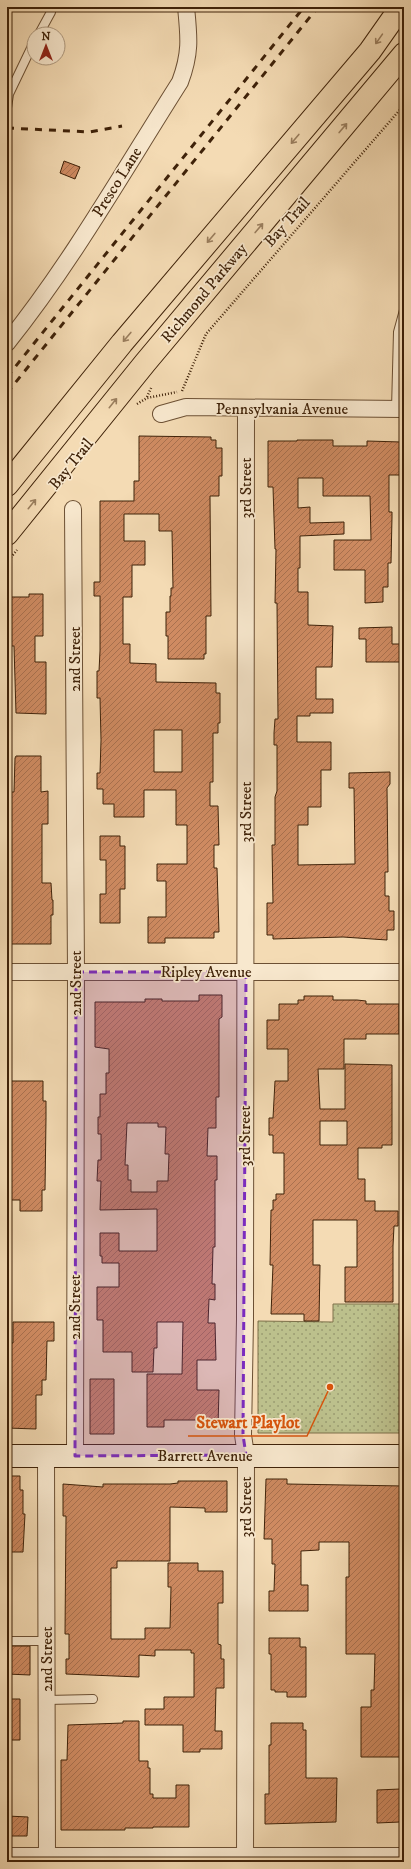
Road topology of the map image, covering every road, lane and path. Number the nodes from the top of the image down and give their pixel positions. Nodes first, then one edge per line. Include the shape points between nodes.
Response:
1 (52, 7) edge
2 (186, 7) edge
3 (401, 7) edge
4 (43, 26) edge
5 (404, 54) edge
6 (26, 59) edge
7 (404, 106) edge
8 (7, 108) edge
9 (404, 310) edge
10 (7, 343) edge
11 (134, 406) dead end
12 (246, 409) junction
13 (400, 409) edge
14 (161, 414) dead end
15 (7, 485) edge
16 (73, 509) dead end
17 (14, 539) edge
18 (7, 562) edge
19 (7, 972) edge
20 (76, 972) junction
21 (246, 972) junction
22 (404, 972) edge
23 (246, 1455) junction
24 (7, 1456) edge
25 (46, 1456) junction
26 (75, 1456) junction
27 (404, 1456) edge
28 (7, 1642) edge
29 (46, 1642) junction
30 (93, 1699) dead end
31 (46, 1700) junction
32 (7, 1856) edge
33 (404, 1856) edge
34 (47, 1859) edge
35 (245, 1859) edge

1 - 4 lane
2 - 10 street, Presco Lane via 190,43 180,82 72,253
3 -> 15 highway, Richmond Parkway via 370,51 122,343
17 -> 5 highway, Richmond Parkway via 145,363
6 - 8 lane via 9,94
7 - 11 path, Bay Trail via 206,334 184,391 147,398
9 - 13 lane via 398,332
12 - 13 street, Pennsylvania Avenue
12 - 14 street, Pennsylvania Avenue via 186,408
12 - 21 street, 3rd Street
16 - 20 street, 2nd Street
17 - 18 path
19 - 20 street, Ripley Avenue
20 - 21 street, Ripley Avenue
20 - 26 street, 2nd Street
21 - 22 street, Ripley Avenue
21 - 23 street, 3rd Street via 243,1435
23 - 26 main road, Barrett Avenue
23 - 27 main road, Barrett Avenue
23 - 35 street, 3rd Street
24 - 25 main road, Barrett Avenue
25 - 26 main road, Barrett Avenue
25 - 29 street, 2nd Street
28 - 29 lane
29 - 31 street, 2nd Street
30 - 31 lane
31 - 34 street, 2nd Street
32 - 34 street
33 - 35 street
34 - 35 street

